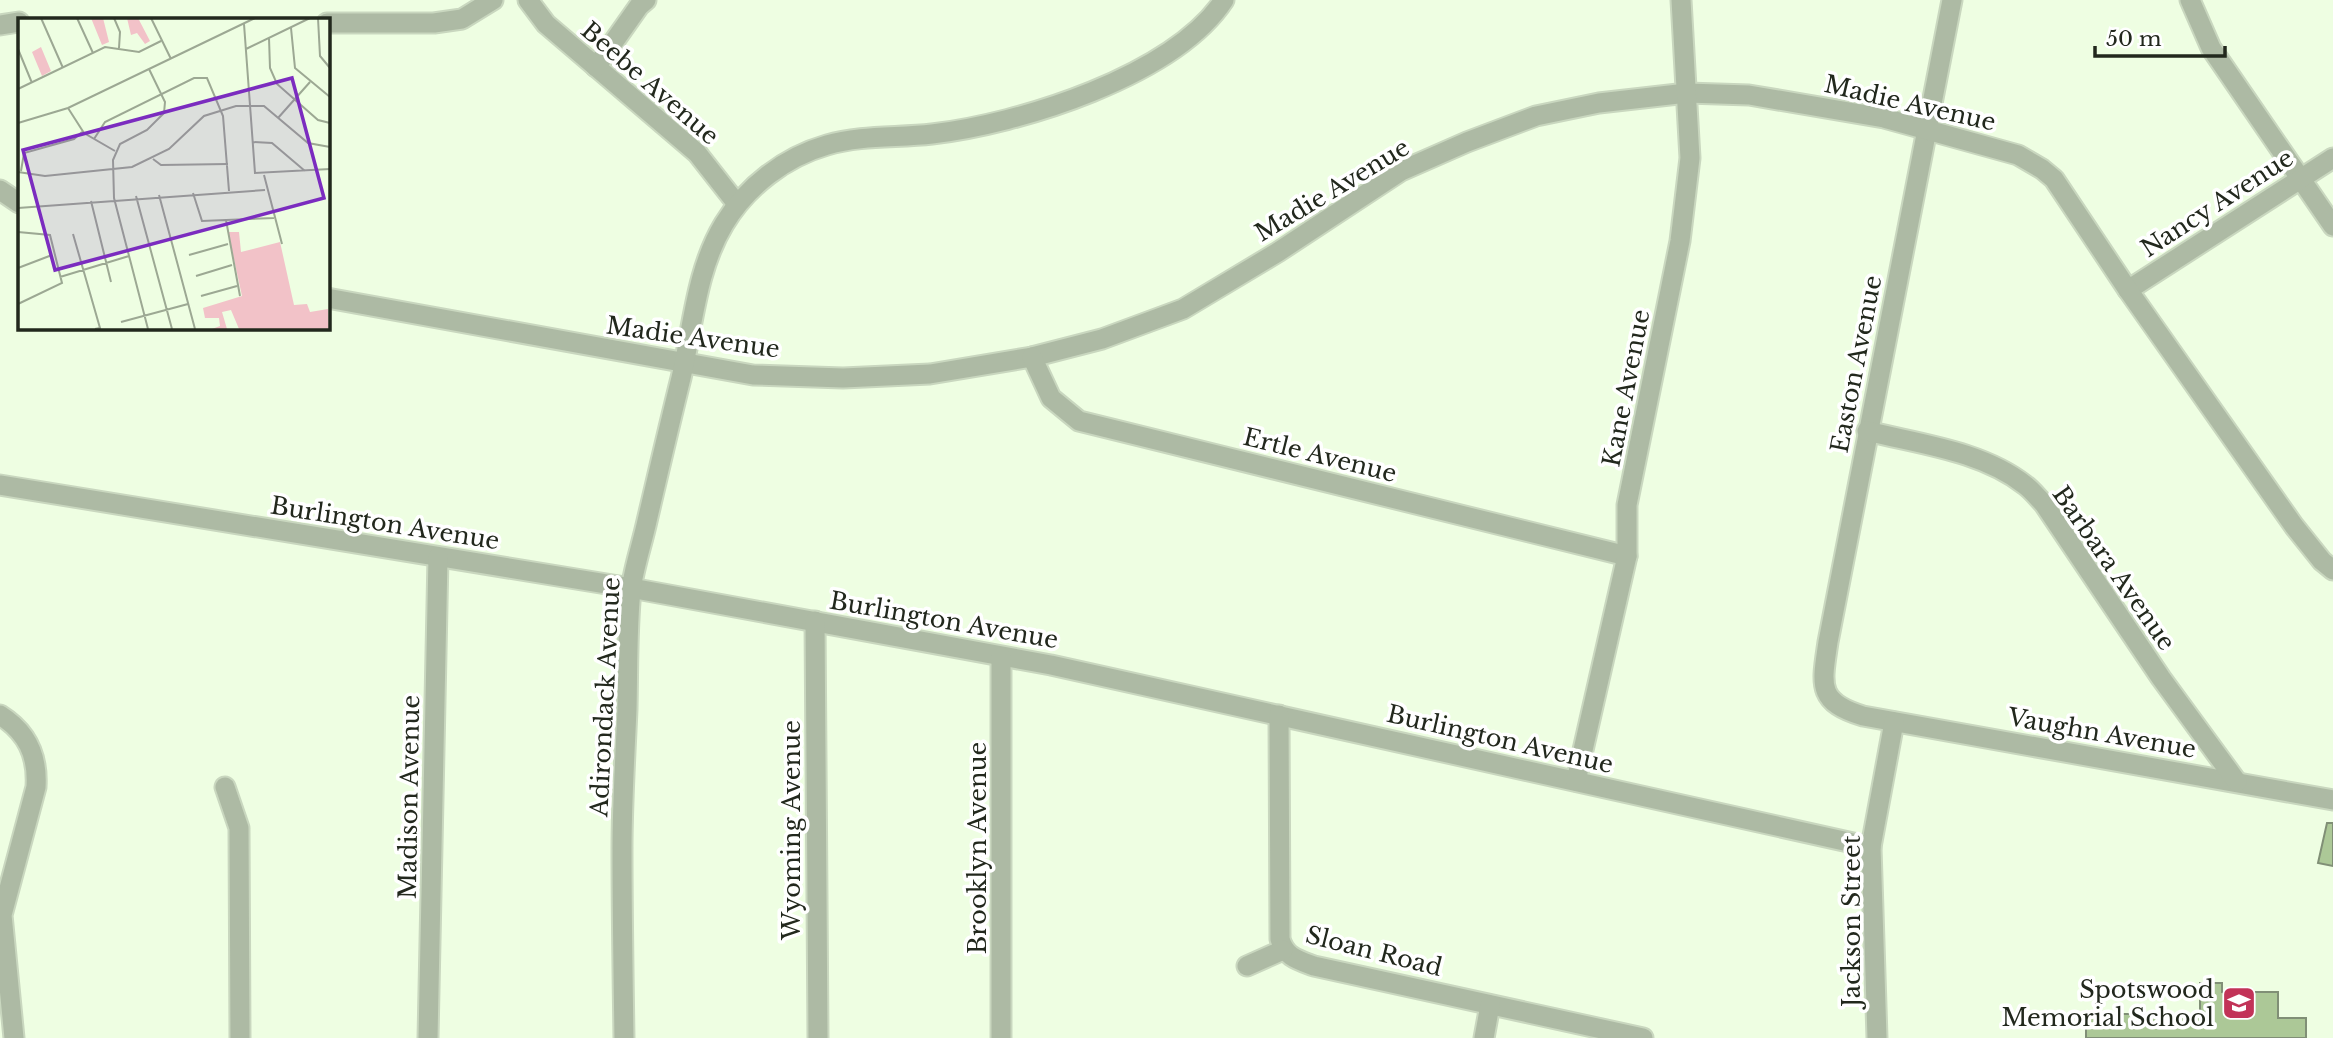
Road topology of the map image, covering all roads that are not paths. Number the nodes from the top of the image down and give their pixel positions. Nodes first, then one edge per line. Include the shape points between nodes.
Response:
1 (493, 0) edge
2 (528, 0) edge
3 (646, 0) edge
4 (1224, 0) edge
5 (1681, 0) edge
6 (1952, 0) edge
7 (2190, 0) edge
8 (18, 22) edge
9 (329, 23) edge
10 (0, 25) edge
11 (596, 67) junction
12 (1687, 93) junction
13 (1927, 131) junction
14 (2333, 158) edge
15 (2301, 178) junction
16 (0, 190) edge
17 (18, 202) edge
18 (737, 204) junction
19 (2333, 226) edge
20 (2127, 290) junction
21 (329, 298) edge
22 (1032, 357) junction
23 (684, 364) junction
24 (1867, 432) junction
25 (0, 485) edge
26 (1628, 556) junction
27 (439, 557) junction
28 (2333, 569) edge
29 (631, 588) junction
30 (815, 621) junction
31 (1001, 657) junction
32 (0, 715) edge
33 (1279, 715) junction
34 (1863, 716) joint
35 (1894, 722) junction
36 (1576, 781) junction
37 (2237, 782) junction
38 (225, 787) dead end
39 (2333, 800) edge
40 (1871, 847) junction
41 (1, 915) edge
42 (1283, 950) junction
43 (1247, 966) dead end
44 (1490, 1005) junction
45 (14, 1038) edge
46 (240, 1038) edge
47 (428, 1038) edge
48 (624, 1038) edge
49 (818, 1038) edge
50 (1002, 1038) edge
51 (1484, 1038) edge
52 (1643, 1038) edge
53 (1877, 1038) edge

1 - 9 street via 462,19 434,23
2 - 11 street, Beebe Avenue via 546,24
3 - 11 street
4 - 18 street, Adirondack Avenue via 1185,41 1103,87 990,125 811,150 762,179
5 - 12 street, Kane Avenue
6 - 13 street, Easton Avenue
7 - 15 street via 2211,48
8 - 10 street
11 - 18 street, Beebe Avenue via 697,153
12 - 13 street, Madie Avenue via 1749,95 1815,105
12 - 22 street, Madie Avenue via 1536,116 1466,142 1401,171 1184,309 1102,339
12 - 26 street, Kane Avenue via 1690,159 1680,242 1627,505
13 - 20 street, Madie Avenue via 2018,155 2048,174
13 - 24 street, Easton Avenue
14 - 15 street, Nancy Avenue
15 - 19 street
15 - 20 street, Nancy Avenue
16 - 17 street
18 - 23 street, Adirondack Avenue via 702,273
20 - 28 street, Madie Avenue via 2294,526
21 - 23 street, Madie Avenue
22 - 23 street, Madie Avenue via 930,374 843,378 753,375
22 - 26 street, Ertle Avenue via 1051,398 1079,421
23 - 29 street, Adirondack Avenue
24 - 34 street, Easton Avenue via 1823,676 1836,706
24 - 37 street, Barbara Avenue via 1969,457 2026,485 2044,504
25 - 27 street, Burlington Avenue
26 - 36 street, Kane Avenue
27 - 29 street, Burlington Avenue
27 - 47 street, Madison Avenue
29 - 30 street, Burlington Avenue
29 - 48 street, Adirondack Avenue via 622,847
30 - 31 street, Burlington Avenue
30 - 49 street, Wyoming Avenue
31 - 33 street, Burlington Avenue
31 - 50 street, Brooklyn Avenue
32 - 41 street via 30,745 37,772
33 - 36 street, Burlington Avenue
33 - 42 street, Sloan Road
34 - 35 street, Vaughn Avenue
35 - 37 street, Vaughn Avenue
35 - 40 street, Jackson Street
36 - 40 street, Burlington Avenue
37 - 39 street, Vaughn Avenue
38 - 46 street via 239,828
40 - 53 street, Jackson Street
41 - 45 street
42 - 43 street
42 - 44 street, Sloan Road via 1314,966
44 - 51 street
44 - 52 street, Sloan Road

